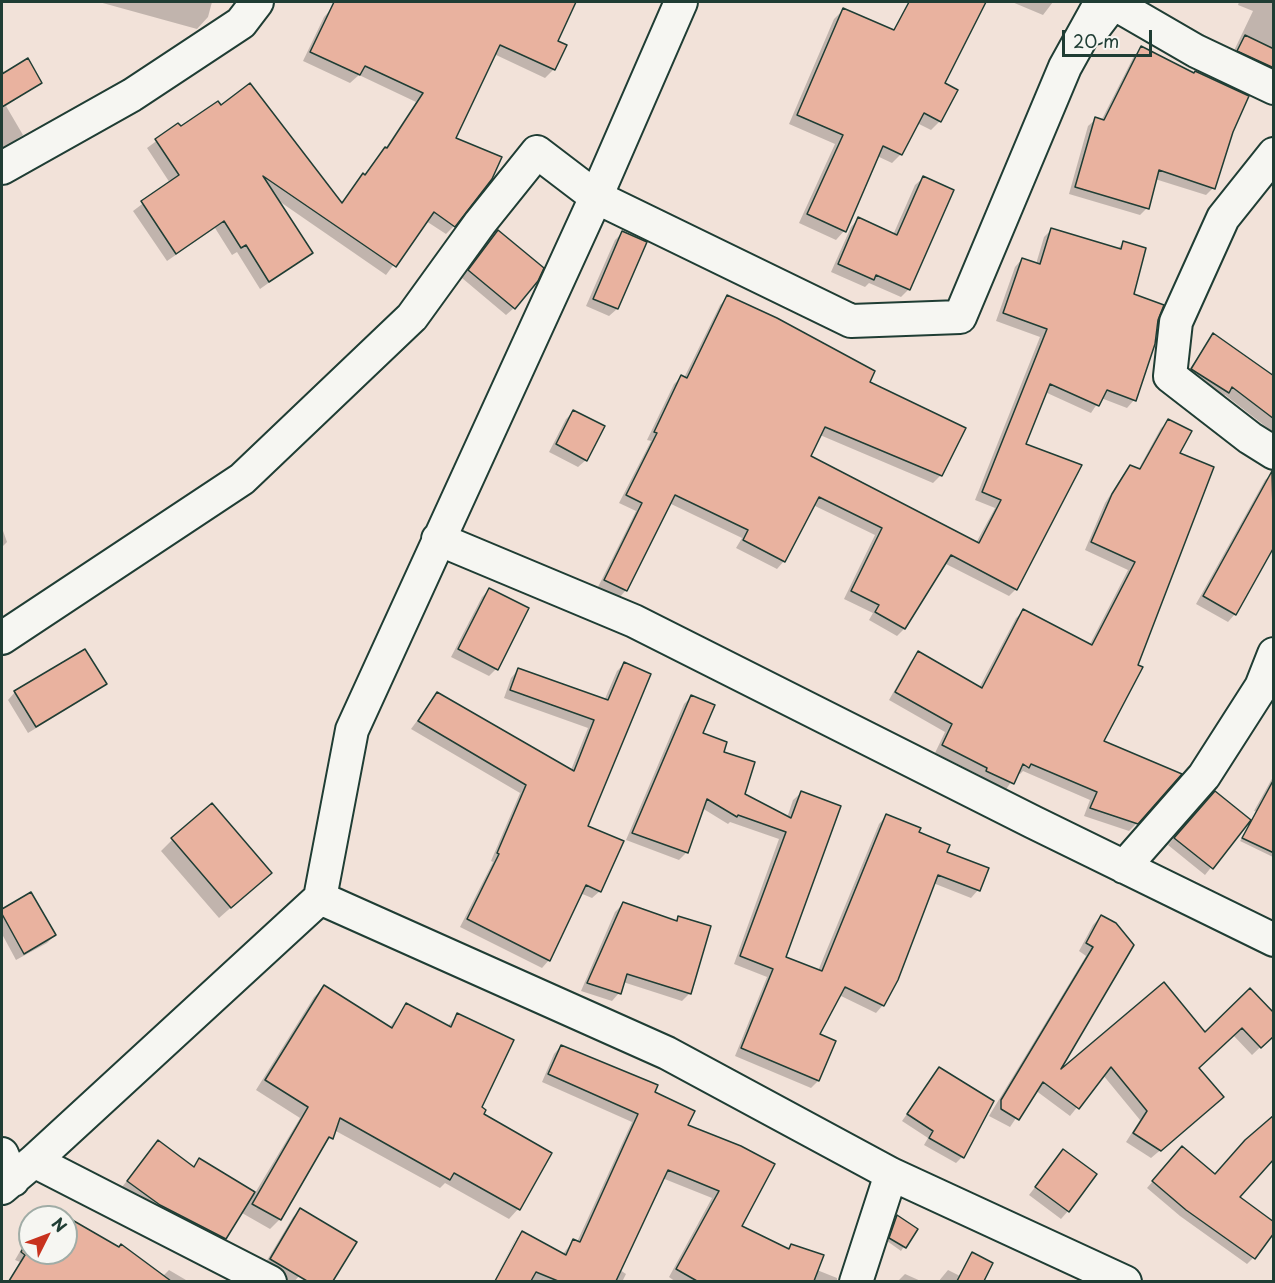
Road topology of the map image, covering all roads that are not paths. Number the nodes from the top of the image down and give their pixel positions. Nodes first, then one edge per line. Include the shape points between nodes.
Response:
1 (257, 2) edge
2 (681, 2) edge
3 (1101, 2) edge
4 (1065, 67) junction
5 (1274, 88) edge
6 (1274, 154) edge
7 (2, 168) edge
8 (596, 197) junction
9 (1274, 453) edge
10 (438, 539) junction
11 (2, 638) edge
12 (1274, 654) edge
13 (1124, 867) junction
14 (320, 898) junction
15 (1274, 940) edge
16 (13, 1171) edge
17 (891, 1174) junction
18 (270, 1281) edge
19 (856, 1281) edge
20 (1125, 1281) edge

1 - 7 street via 241,22 132,95
2 - 8 street
3 - 4 street
4 - 5 street via 1113,3 1196,51
4 - 8 street via 960,317 851,321
6 - 9 street via 1223,218 1176,322 1170,376
8 - 10 street
8 - 11 street via 537,152 412,317 242,479
10 - 13 street via 634,621
10 - 14 street via 352,730
12 - 13 street via 1261,687 1204,776
13 - 15 street
14 - 16 street
14 - 17 street via 667,1053
16 - 18 street
17 - 19 street
17 - 20 street

